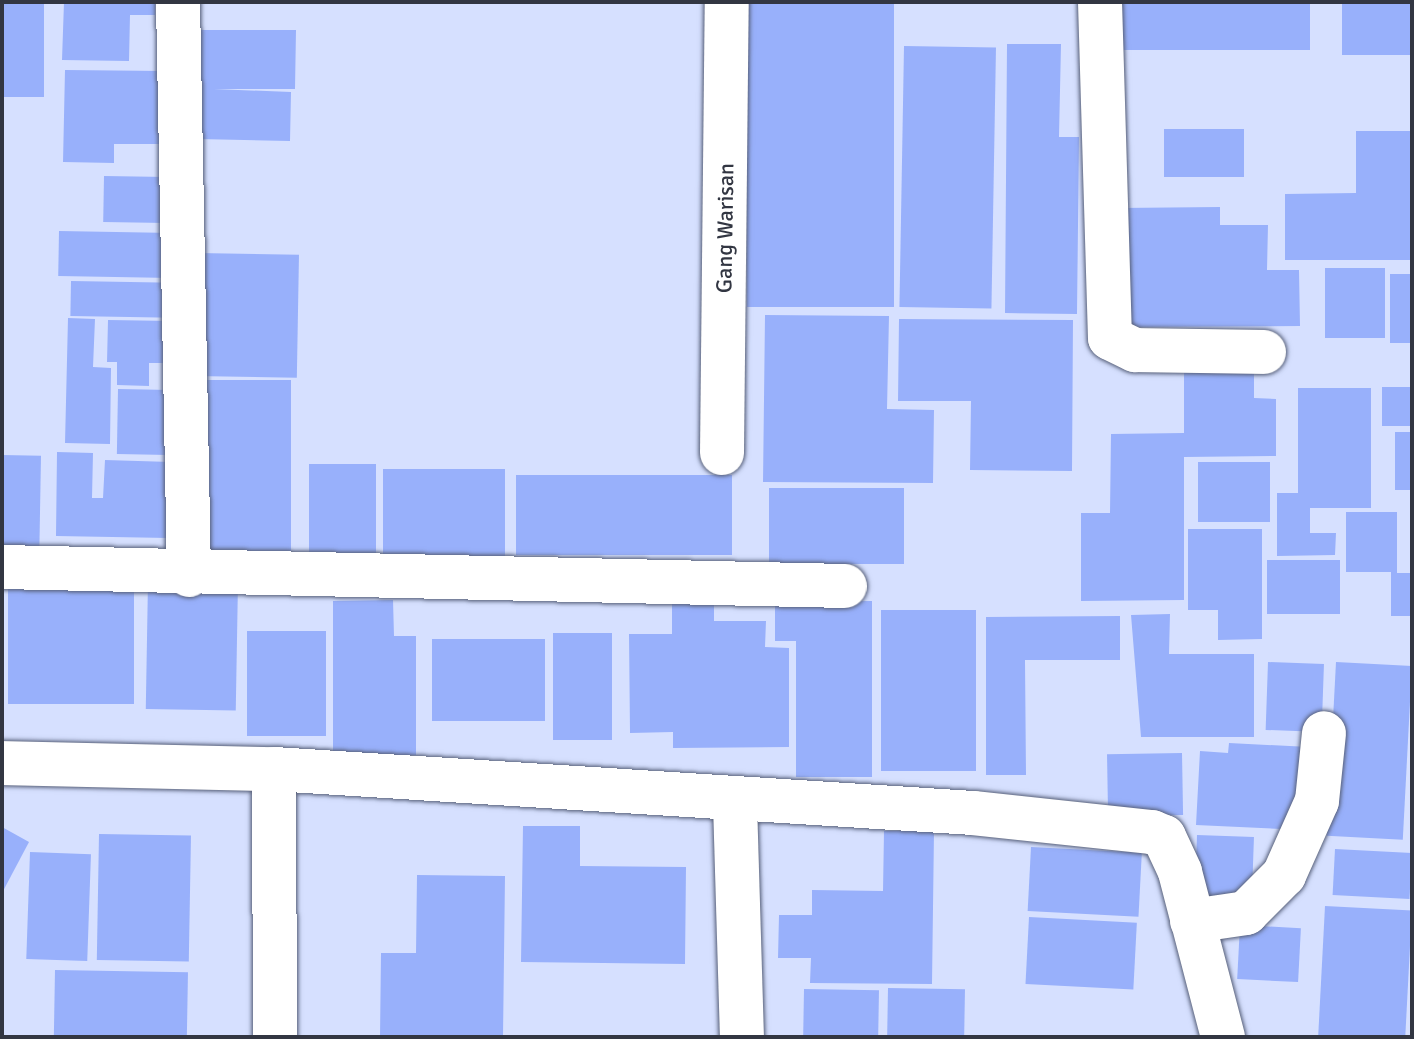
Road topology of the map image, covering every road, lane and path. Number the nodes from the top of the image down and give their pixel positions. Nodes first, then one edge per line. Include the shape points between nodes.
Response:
1 (178, 2) edge
2 (727, 2) edge
3 (1100, 2) edge
4 (1264, 352) dead end
5 (722, 453) dead end
6 (2, 567) edge
7 (189, 575) junction
8 (845, 586) dead end
9 (1324, 733) dead end
10 (2, 763) edge
11 (274, 769) junction
12 (735, 803) junction
13 (1192, 921) junction
14 (275, 1037) edge
15 (742, 1037) edge
16 (1223, 1037) edge

1 - 7 street
2 - 5 street, Gang Warisan
3 - 4 street via 1110,338 1135,350
6 - 7 street
7 - 8 street
9 - 13 street via 1317,801 1284,875 1246,913
10 - 11 street
11 - 12 street
11 - 14 street
12 - 13 street via 973,813 1152,832 1171,849
12 - 15 street
13 - 16 street

